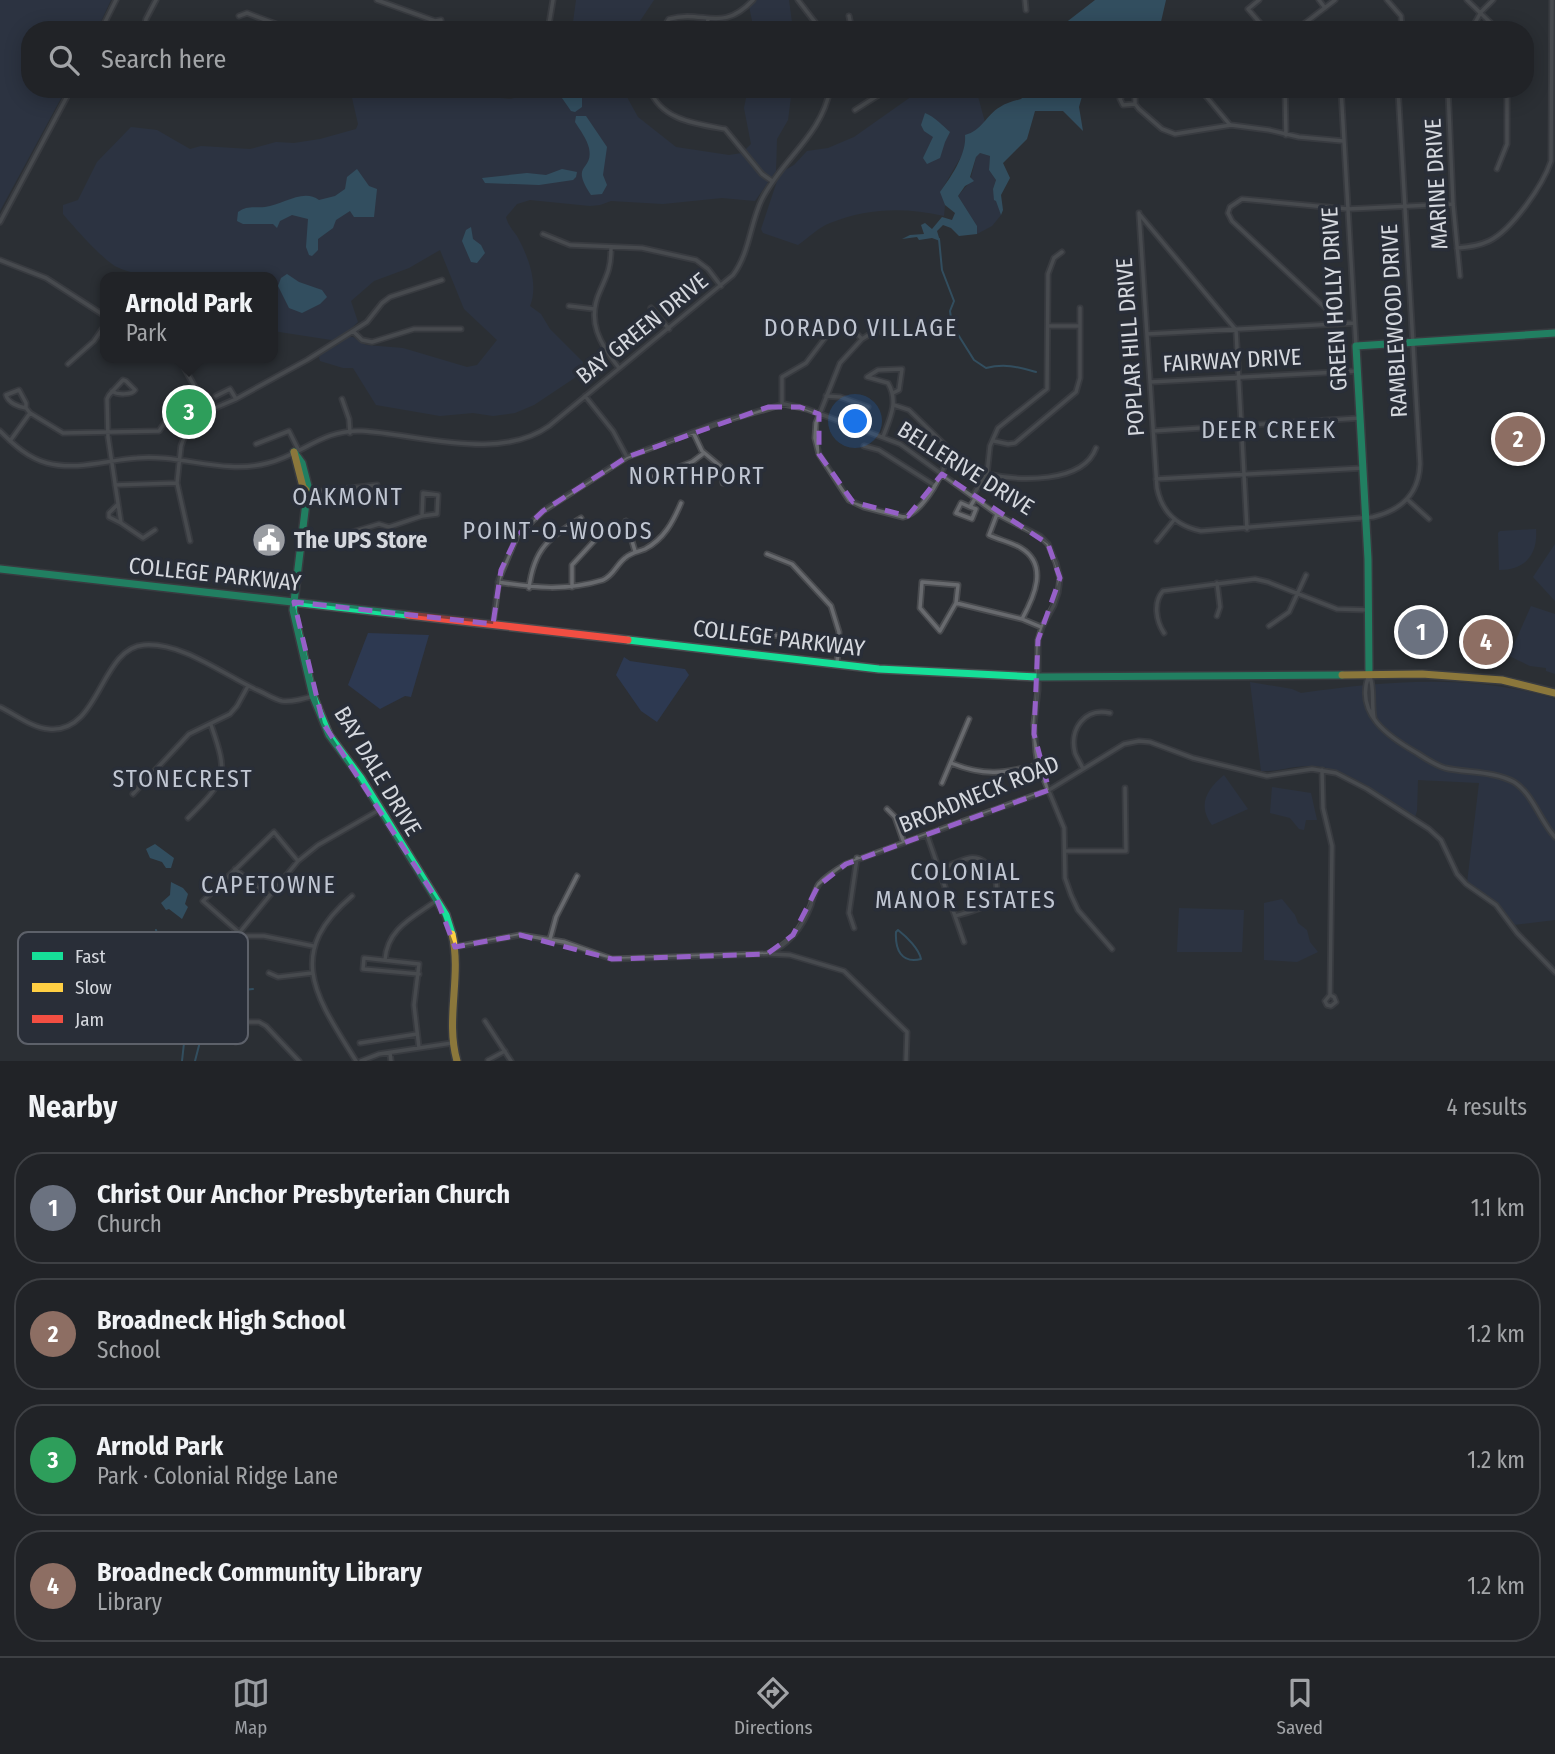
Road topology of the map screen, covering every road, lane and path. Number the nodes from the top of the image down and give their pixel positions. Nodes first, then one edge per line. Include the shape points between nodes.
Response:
1 (116, 0) edge
2 (156, 0) edge
3 (377, 0) edge
4 (397, 0) edge
5 (553, 0) edge
6 (753, 0) edge
7 (798, 0) edge
8 (1025, 0) edge
9 (1259, 0) edge
10 (1319, 0) edge
11 (1335, 0) edge
12 (1387, 0) edge
13 (1467, 0) edge
14 (1493, 0) edge
15 (1552, 0) edge
16 (395, 7) junction
17 (1325, 8) junction
18 (1026, 10) dead end
19 (1481, 12) junction
20 (239, 16) dead end
21 (849, 16) dead end
22 (708, 19) joint
23 (440, 20) dead end
24 (106, 21) edge
25 (146, 21) edge
26 (268, 21) edge
27 (550, 21) edge
28 (667, 21) edge
29 (814, 21) edge
30 (850, 21) edge
31 (1258, 21) edge
32 (1308, 21) edge
33 (1401, 21) edge
34 (1476, 21) edge
35 (1490, 21) edge
36 (66, 98) edge
37 (655, 98) edge
38 (828, 98) edge
39 (875, 98) edge
40 (1121, 98) edge
41 (1135, 98) edge
42 (1208, 98) edge
43 (1284, 98) edge
44 (1342, 98) edge
45 (1399, 98) edge
46 (1448, 98) edge
47 (1507, 98) edge
48 (1135, 104) junction
49 (855, 110) dead end
50 (1231, 125) junction
51 (1286, 135) junction
52 (1344, 141) junction
53 (1497, 169) dead end
54 (772, 181) junction
55 (1453, 204) junction
56 (1405, 207) junction
57 (1348, 209) junction
58 (0, 222) edge
59 (543, 234) dead end
60 (611, 248) junction
61 (1457, 248) junction
62 (1062, 253) dead end
63 (0, 260) edge
64 (1460, 276) dead end
65 (442, 280) dead end
66 (721, 286) junction
67 (569, 306) dead end
68 (651, 308) dead end
69 (1080, 308) dead end
70 (594, 309) junction
71 (100, 313) edge
72 (888, 323) dead end
73 (1354, 323) junction
74 (1338, 324) junction
75 (1049, 326) junction
76 (1080, 326) junction
77 (878, 328) junction
78 (461, 329) dead end
79 (668, 329) junction
80 (1236, 330) junction
81 (353, 331) junction
82 (100, 332) edge
83 (1555, 332) edge
84 (905, 333) dead end
85 (1147, 334) junction
86 (862, 339) junction
87 (1412, 344) junction
88 (1356, 346) junction
89 (182, 363) edge
90 (68, 364) dead end
91 (620, 368) junction
92 (1357, 371) junction
93 (1238, 377) junction
94 (1150, 382) junction
95 (112, 391) junction
96 (893, 393) junction
97 (199, 395) junction
98 (216, 396) dead end
99 (585, 396) junction
100 (826, 396) junction
101 (236, 399) junction
102 (342, 399) dead end
103 (782, 404) junction
104 (894, 405) junction
105 (868, 407) dead end
106 (26, 408) junction
107 (208, 411) junction
108 (30, 413) junction
109 (819, 414) junction
110 (1360, 418) junction
111 (1240, 426) junction
112 (0, 431) edge
113 (1153, 431) junction
114 (108, 432) junction
115 (693, 432) junction
116 (350, 433) junction
117 (883, 438) junction
118 (10, 441) junction
119 (994, 441) junction
120 (256, 444) dead end
121 (864, 446) dead end
122 (1096, 448) dead end
123 (296, 450) junction
124 (704, 453) junction
125 (627, 457) junction
126 (179, 458) junction
127 (111, 460) junction
128 (1363, 468) junction
129 (942, 474) junction
130 (987, 474) junction
131 (1243, 475) junction
132 (651, 478) dead end
133 (1156, 479) junction
134 (177, 483) junction
135 (723, 483) dead end
136 (115, 485) junction
137 (377, 485) dead end
138 (934, 485) junction
139 (306, 491) junction
140 (974, 497) junction
141 (1408, 500) junction
142 (681, 502) dead end
143 (118, 504) junction
144 (970, 507) junction
145 (998, 514) junction
146 (422, 516) junction
147 (581, 518) dead end
148 (1366, 518) junction
149 (1429, 519) dead end
150 (1174, 520) junction
151 (626, 521) dead end
152 (121, 523) junction
153 (1247, 529) junction
154 (155, 530) dead end
155 (301, 538) junction
156 (595, 540) dead end
157 (190, 541) dead end
158 (1157, 541) dead end
159 (635, 551) junction
160 (767, 554) dead end
161 (0, 569) edge
162 (1306, 575) dead end
163 (498, 582) junction
164 (1217, 583) junction
165 (572, 587) junction
166 (529, 588) junction
167 (1297, 594) junction
168 (294, 602) junction
169 (956, 604) junction
170 (1369, 610) junction
171 (1217, 615) dead end
172 (1022, 619) junction
173 (493, 624) junction
174 (1269, 626) dead end
175 (1042, 627) junction
176 (1164, 633) dead end
177 (764, 634) dead end
178 (839, 643) junction
179 (837, 664) junction
180 (1369, 674) junction
181 (1038, 677) junction
182 (248, 686) junction
183 (1555, 693) edge
184 (313, 696) junction
185 (0, 707) edge
186 (1110, 713) dead end
187 (970, 719) dead end
188 (211, 725) junction
189 (951, 763) junction
190 (1038, 765) junction
191 (1083, 769) junction
192 (1322, 770) junction
193 (942, 783) dead end
194 (1125, 788) dead end
195 (1049, 790) junction
196 (133, 794) dead end
197 (887, 809) dead end
198 (379, 810) junction
199 (188, 818) dead end
200 (927, 835) junction
201 (1555, 838) edge
202 (904, 843) junction
203 (1065, 851) junction
204 (857, 858) junction
205 (298, 862) junction
206 (235, 869) junction
207 (939, 870) junction
208 (577, 876) dead end
209 (268, 896) junction
210 (352, 896) dead end
211 (437, 900) junction
212 (955, 916) junction
213 (853, 928) dead end
214 (238, 932) edge
215 (240, 932) edge
216 (248, 937) edge
217 (550, 939) junction
218 (964, 942) dead end
219 (313, 946) junction
220 (455, 947) junction
221 (1112, 949) dead end
222 (768, 954) junction
223 (385, 960) junction
224 (1555, 972) edge
225 (269, 973) dead end
226 (312, 973) junction
227 (419, 974) junction
228 (1330, 995) dead end
229 (485, 1021) dead end
230 (248, 1022) edge
231 (417, 1034) junction
232 (360, 1043) dead end
233 (452, 1043) junction
234 (419, 1048) junction
235 (505, 1051) junction
236 (390, 1053) junction
237 (488, 1060) edge
238 (299, 1061) edge
239 (358, 1061) edge
240 (391, 1061) edge
241 (457, 1061) edge
242 (511, 1061) edge
243 (906, 1061) edge

1 - 24 street
2 - 25 street
3 - 16 street
4 - 16 street
5 - 27 street
6 - 22 street via 734,16
7 - 29 street
8 - 18 street
9 - 31 street via 1248,9
10 - 17 street
11 - 17 street
12 - 33 street
13 - 19 street
14 - 19 street
15 - 61 street via 1551,161 1504,231 1480,245
16 - 23 street
17 - 32 street
19 - 34 street
19 - 35 street
20 - 26 street via 247,13
21 - 30 street
22 - 28 street
36 - 58 street
37 - 54 street via 660,107 678,118 725,129
38 - 54 street, BAY GREEN DRIVE via 813,132
39 - 49 street
40 - 48 street via 1123,105
41 - 48 street
42 - 50 street
43 - 51 street
44 - 52 street, GREEN HOLLY DRIVE
45 - 56 street, RAMBLEWOOD DRIVE
46 - 55 street, MARINE DRIVE
47 - 53 street via 1507,144
48 - 50 street via 1162,129 1175,134
50 - 51 street
51 - 52 street
52 - 57 street, GREEN HOLLY DRIVE
54 - 66 street, BAY GREEN DRIVE via 740,264
55 - 56 street
55 - 61 street, MARINE DRIVE
56 - 57 street
56 - 87 street, RAMBLEWOOD DRIVE
57 - 73 street, GREEN HOLLY DRIVE
57 - 74 street via 1242,199 1228,213
59 - 60 street via 570,245
60 - 66 street via 651,249 696,260
60 - 70 street via 611,269
61 - 64 street, MARINE DRIVE
62 - 75 street via 1054,258 1048,274
63 - 71 street via 46,278
65 - 81 street via 390,297
66 - 79 street, BAY GREEN DRIVE
67 - 70 street
68 - 79 street
69 - 76 street
70 - 91 street via 598,337
72 - 77 street
73 - 74 street
73 - 88 street, GREEN HOLLY DRIVE
74 - 80 street
75 - 76 street
75 - 119 street via 1047,388 998,428
76 - 119 street via 1076,392 1015,443
77 - 84 street via 883,334
77 - 86 street
78 - 81 street via 414,329 372,342
79 - 91 street, BAY GREEN DRIVE
80 - 85 street
80 - 85 street, POPLAR HILL DRIVE via 1139,213
80 - 93 street
81 - 101 street
82 - 90 street
83 - 87 main road
85 - 94 street, POPLAR HILL DRIVE
86 - 100 street via 840,363
86 - 103 street via 852,329 829,323 825,338 806,362 782,377
87 - 88 main road
87 - 141 street, RAMBLEWOOD DRIVE via 1420,464 1419,480
88 - 92 main road, GREEN HOLLY DRIVE
89 - 97 street
91 - 99 street, BAY GREEN DRIVE
92 - 93 street, FAIRWAY DRIVE
92 - 110 main road, GREEN HOLLY DRIVE
93 - 94 street, FAIRWAY DRIVE
93 - 111 street
94 - 113 street, POPLAR HILL DRIVE
95 - 95 street via 131,393 135,390 124,380
95 - 114 street via 107,399
96 - 96 street via 899,390 902,369 878,370 867,377 888,383
96 - 104 street
97 - 107 street
97 - 114 street via 175,408 161,430
98 - 101 street via 230,389
99 - 116 street, BAY GREEN DRIVE via 540,432 512,442 442,443
99 - 125 street
100 - 105 street
100 - 109 street
101 - 107 street
102 - 116 street
103 - 109 street, BELLERIVE DRIVE
103 - 115 street
104 - 117 street
104 - 129 street via 909,410 947,445
106 - 106 street via 18,389 6,395 19,407
106 - 108 street
107 - 126 street via 187,430
108 - 114 street via 63,433
108 - 118 street
109 - 117 street, BELLERIVE DRIVE
109 - 138 street via 818,454 849,500 903,517 916,510
110 - 111 street
110 - 128 main road, GREEN HOLLY DRIVE
111 - 113 street
111 - 131 street
112 - 118 street, BAY GREEN DRIVE
113 - 133 street, POPLAR HILL DRIVE
114 - 127 street
115 - 124 street
115 - 125 street
116 - 123 street, BAY GREEN DRIVE via 326,436
117 - 129 street, BELLERIVE DRIVE via 903,446
118 - 127 street, BAY GREEN DRIVE via 31,457 54,465 80,467
119 - 130 street
120 - 123 street via 289,431
121 - 138 street via 879,450
122 - 130 street via 1086,462 1062,476
123 - 126 street, BAY GREEN DRIVE via 270,463 237,468
123 - 139 main road, BAY DALE DRIVE
124 - 132 street
124 - 135 street via 720,466
125 - 163 street via 543,511 517,536
126 - 127 street, BAY GREEN DRIVE
126 - 134 street
127 - 136 street
128 - 131 street
128 - 148 main road, GREEN HOLLY DRIVE
129 - 138 street
129 - 140 street, BELLERIVE DRIVE
130 - 140 street
131 - 133 street
131 - 153 street
133 - 150 street, POPLAR HILL DRIVE via 1161,505
134 - 136 street
134 - 157 street
136 - 143 street
137 - 139 street
139 - 155 main road, BAY DALE DRIVE
140 - 144 street
140 - 145 street, BELLERIVE DRIVE
141 - 148 street via 1393,511
141 - 149 street
142 - 159 street via 663,535
143 - 152 street
143 - 152 street via 109,517
144 - 144 street via 961,503 956,513 972,519 976,509
145 - 172 street via 989,534 1026,552 1037,572 1034,595
145 - 175 street, BELLERIVE DRIVE via 1040,536 1056,563 1058,593
146 - 146 street via 437,514 438,495 422,493
146 - 155 street via 322,540
147 - 166 street via 546,543 534,564
148 - 153 street
148 - 170 main road, GREEN HOLLY DRIVE
150 - 153 street via 1202,531
150 - 158 street
151 - 159 street
152 - 154 street via 143,538
155 - 168 main road, BAY DALE DRIVE
156 - 165 street via 572,565
159 - 165 street via 610,577
160 - 178 street via 792,564 831,606
161 - 168 main road, COLLEGE PARKWAY
162 - 167 street
163 - 166 street
163 - 173 street
164 - 167 street via 1261,580
164 - 171 street
164 - 176 street via 1161,593 1158,615
165 - 166 street
167 - 170 street via 1336,609
167 - 174 street via 1286,616
168 - 173 main road, COLLEGE PARKWAY
168 - 184 main road, BAY DALE DRIVE
169 - 169 street via 958,585 922,582 920,608 940,631
169 - 172 street
170 - 180 main road, GREEN HOLLY DRIVE
172 - 175 street
173 - 179 main road, COLLEGE PARKWAY
175 - 181 street, BELLERIVE DRIVE
177 - 178 street
178 - 179 street
179 - 181 main road, COLLEGE PARKWAY
180 - 181 main road, COLLEGE PARKWAY
180 - 183 main road, COLLEGE PARKWAY via 1471,677
180 - 201 street via 1375,720 1391,738 1436,765 1512,781 1524,790
181 - 190 street, BELLERIVE DRIVE via 1034,734
182 - 184 street via 284,701
182 - 185 street via 170,649 137,645 121,655 91,703 67,726 39,727
182 - 188 street via 230,714
184 - 198 main road, BAY DALE DRIVE via 330,735
186 - 191 street via 1091,712 1078,726 1074,743
187 - 189 street
188 - 196 street via 189,734
188 - 199 street via 222,754 221,776 211,795
189 - 190 street via 987,773
189 - 193 street
190 - 195 street, BELLERIVE DRIVE
191 - 192 street, BROADNECK ROAD via 1124,744 1139,741 1267,776
191 - 195 street, BROADNECK ROAD
192 - 224 street, BROADNECK ROAD via 1367,789 1429,829 1441,840 1455,872 1496,905
192 - 228 street via 1323,808 1332,846
194 - 203 street via 1126,851
195 - 200 street, BROADNECK ROAD
195 - 203 street, BELLERIVE DRIVE via 1064,828
197 - 202 street via 895,817
198 - 205 street via 318,845
198 - 211 main road, BAY DALE DRIVE
200 - 202 street, BROADNECK ROAD
200 - 207 street
202 - 204 street, BROADNECK ROAD
203 - 221 street, BELLERIVE DRIVE via 1065,878 1078,910
204 - 213 street via 849,913
204 - 222 street, BROADNECK ROAD via 818,886 802,924
205 - 206 street via 274,832
205 - 209 street
206 - 209 street
206 - 214 street via 203,901
207 - 212 street
207 - 212 street via 979,859 990,867 997,884 988,904
208 - 217 street
209 - 215 street
210 - 219 street via 320,930
211 - 220 main road, BAY DALE DRIVE
211 - 223 street via 390,937
212 - 218 street
216 - 219 street
217 - 220 street via 520,935
217 - 222 street via 612,959
219 - 226 street
220 - 233 main road, BAY DALE DRIVE
222 - 243 street via 790,955 844,971 907,1032
223 - 227 street via 419,964
223 - 227 street via 364,958 363,969
225 - 226 street via 278,977
226 - 239 street via 324,1006
227 - 231 street via 414,1005
229 - 235 street
230 - 238 street via 266,1026
231 - 232 street
231 - 234 street
233 - 234 street
233 - 241 main road, BAY DALE DRIVE
234 - 236 street
235 - 237 street
235 - 242 street
236 - 239 street
236 - 240 street

